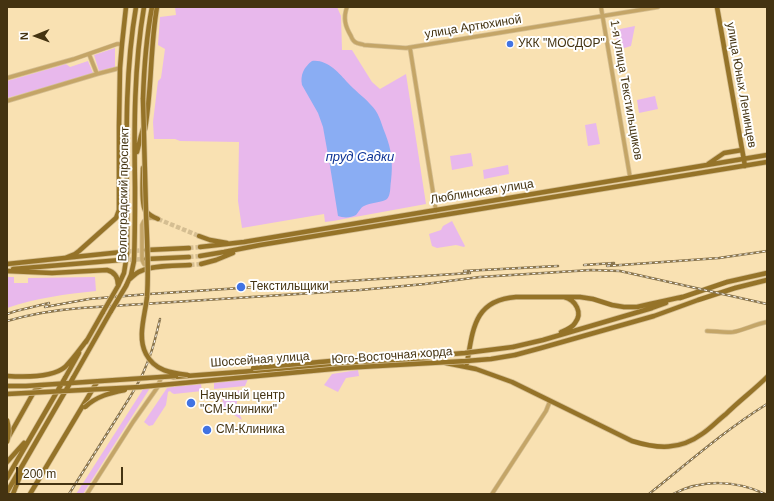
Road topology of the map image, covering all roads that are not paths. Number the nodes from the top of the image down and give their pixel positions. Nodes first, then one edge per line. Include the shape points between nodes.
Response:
1 (126, 7) edge
2 (136, 7) edge
3 (144, 7) edge
4 (149, 7) edge
5 (152, 7) edge
6 (157, 7) edge
7 (347, 7) edge
8 (600, 7) edge
9 (658, 7) edge
10 (717, 7) edge
11 (603, 17) junction
12 (147, 32) junction
13 (122, 44) junction
14 (410, 48) junction
15 (89, 54) junction
16 (120, 68) junction
17 (97, 74) junction
18 (7, 78) edge
19 (7, 100) edge
20 (147, 119) junction
21 (119, 125) junction
22 (742, 150) junction
23 (767, 155) edge
24 (744, 159) junction
25 (767, 162) edge
26 (706, 165) junction
27 (745, 166) junction
28 (134, 172) junction
29 (630, 177) junction
30 (127, 181) junction
31 (436, 210) junction
32 (437, 216) junction
33 (157, 218) joint
34 (199, 236) tunnel mouth
35 (232, 243) junction
36 (200, 247) tunnel mouth
37 (189, 248) tunnel mouth
38 (242, 248) junction
39 (146, 250) tunnel mouth
40 (122, 252) tunnel mouth
41 (189, 256) tunnel mouth
42 (200, 256) tunnel mouth
43 (66, 258) junction
44 (146, 258) tunnel mouth
45 (121, 260) tunnel mouth
46 (7, 264) edge
47 (201, 264) tunnel mouth
48 (190, 265) tunnel mouth
49 (153, 268) junction
50 (7, 270) edge
51 (767, 273) edge
52 (129, 280) junction
53 (767, 280) edge
54 (118, 286) junction
55 (557, 296) junction
56 (682, 297) junction
57 (767, 322) edge
58 (707, 331) dead end
59 (87, 340) junction
60 (543, 340) junction
61 (466, 367) junction
62 (188, 375) junction
63 (7, 376) edge
64 (767, 377) edge
65 (161, 378) junction
66 (97, 382) junction
67 (7, 386) edge
68 (140, 387) junction
69 (7, 394) edge
70 (550, 401) junction
71 (7, 420) edge
72 (36, 428) junction
73 (7, 441) edge
74 (30, 453) junction
75 (7, 462) edge
76 (7, 478) edge
77 (7, 492) edge
78 (13, 494) edge
79 (30, 494) edge
80 (34, 494) edge
81 (88, 494) edge
82 (492, 494) edge

1 - 13 main road
2 - 30 main road, Волгоградский проспект via 128,72
3 - 28 main road, Волгоградский проспект via 137,62
4 - 12 main road
5 - 12 main road
6 - 20 main road
7 - 14 street, улица Артюхиной via 345,25 352,39 358,44
8 - 11 street, 1-я улица Текстильщиков
9 - 11 street, улица Артюхиной
10 - 22 main road, улица Юных Ленинцев
11 - 14 street, улица Артюхиной
11 - 29 street, 1-я улица Текстильщиков
12 - 62 main road, bridge via 143,99 149,265 142,342 146,354 160,369
13 - 15 street
13 - 16 main road
14 - 31 street
15 - 17 street
15 - 18 street
16 - 17 street
16 - 21 main road
17 - 19 street
20 - 28 main road via 140,136
20 - 33 main road via 143,142 143,201 146,211
21 - 30 main road
21 - 43 main road via 119,213 79,250
22 - 24 main road, улица Юных Ленинцев
22 - 26 main road via 719,155
23 - 24 main road, Люблинская улица
24 - 26 main road, Люблинская улица
24 - 27 main road, улица Юных Ленинцев
25 - 27 main road, Люблинская улица
26 - 29 main road, Люблинская улица
27 - 32 main road, Люблинская улица
28 - 52 main road, Волгоградский проспект via 134,254
29 - 31 main road, Люблинская улица
30 - 54 main road, Волгоградский проспект via 126,266
31 - 32 street
31 - 35 main road, Люблинская улица
32 - 38 main road, Люблинская улица
33 - 49 street via 150,217 144,220 141,228 142,260 146,266
34 - 35 main road
35 - 36 main road, Люблинская улица
37 - 39 main road
38 - 42 main road, Люблинская улица
38 - 47 main road
40 - 43 main road
41 - 44 main road
43 - 46 main road
45 - 50 main road
48 - 49 main road
49 - 52 main road via 138,272
50 - 54 main road via 52,273 107,270 116,275
51 - 56 main road, Юго-Восточная хорда via 727,282
52 - 74 main road, Волгоградский проспект, bridge
53 - 68 main road, Юго-Восточная хорда, bridge via 735,288 654,316 515,355
54 - 59 main road, Волгоградский проспект, bridge
55 - 56 main road via 580,296 624,307 637,307
55 - 60 main road via 566,297 573,302 578,309 578,318 569,329
55 - 61 main road via 507,297 491,304 474,325
56 - 60 main road, Юго-Восточная хорда
57 - 58 street via 732,332
59 - 63 main road via 65,367 54,373
59 - 72 main road, Волгоградский проспект, bridge
60 - 62 main road, Юго-Восточная хорда, bridge via 465,353 342,360
61 - 65 main road, Шоссейная улица via 440,362 387,361
61 - 70 main road, Шоссейная улица via 512,382
62 - 67 main road, Юго-Восточная хорда, bridge
64 - 70 main road, Шоссейная улица via 703,433 686,443 665,447 632,441
65 - 66 main road, Шоссейная улица, bridge
65 - 81 street
66 - 73 main road, Шоссейная улица via 39,387
66 - 79 main road
68 - 69 main road, Юго-Восточная хорда, bridge
68 - 80 main road, bridge via 105,395 91,401 85,407
70 - 82 street
71 - 73 main road, bridge
72 - 75 main road
72 - 76 main road, Волгоградский проспект
74 - 77 main road, Волгоградский проспект
74 - 78 main road

